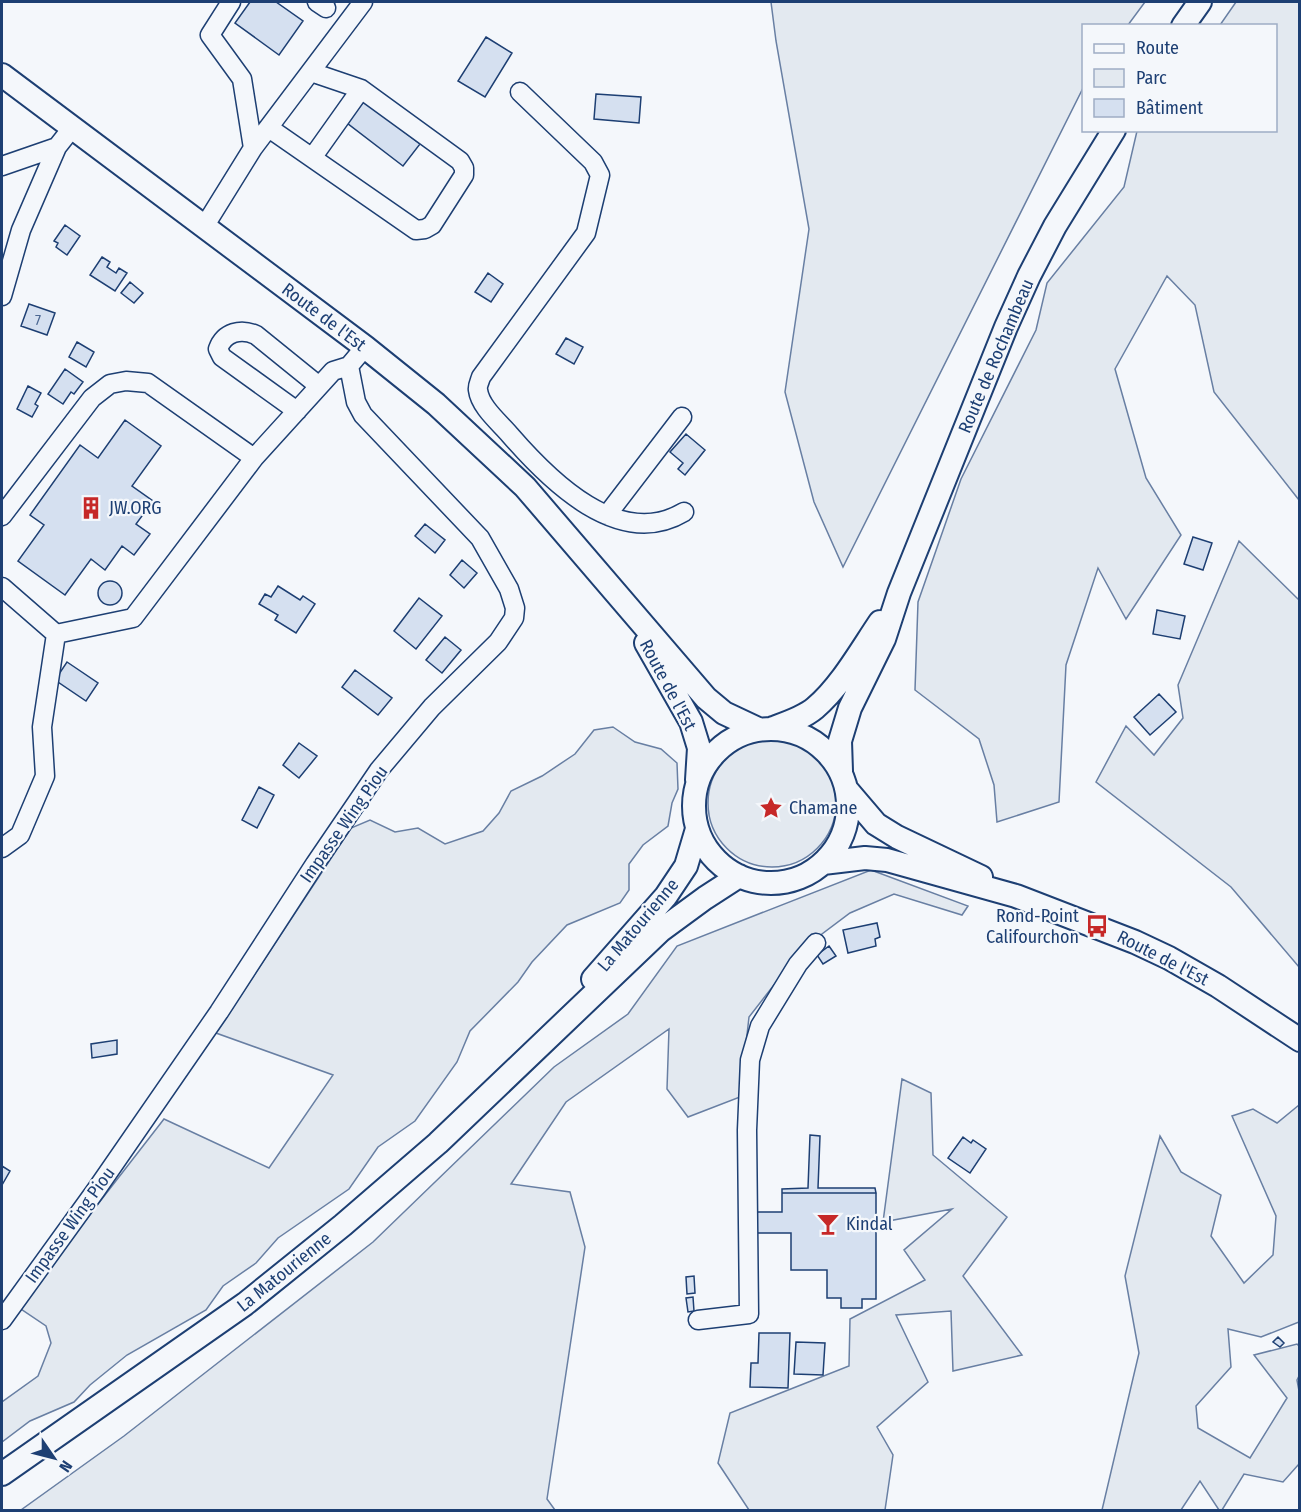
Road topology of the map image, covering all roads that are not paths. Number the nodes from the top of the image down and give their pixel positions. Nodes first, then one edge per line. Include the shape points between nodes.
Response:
1 (231, 2) edge
2 (363, 2) edge
3 (1200, 2) edge
4 (1184, 24) edge
5 (311, 72) junction
6 (2, 75) edge
7 (361, 88) junction
8 (520, 92) dead end
9 (72, 128) junction
10 (269, 128) junction
11 (1113, 132) edge
12 (57, 147) junction
13 (253, 148) junction
14 (312, 158) junction
15 (2, 166) edge
16 (204, 227) junction
17 (2, 296) edge
18 (364, 347) junction
19 (349, 366) junction
20 (319, 386) junction
21 (297, 411) junction
22 (682, 417) dead end
23 (254, 458) junction
24 (539, 468) junction
25 (525, 486) junction
26 (684, 512) dead end
27 (607, 515) junction
28 (2, 516) edge
29 (2, 587) edge
30 (616, 593) junction
31 (899, 593) junction
32 (56, 634) junction
33 (766, 729) junction
34 (844, 781) junction
35 (697, 783) junction
36 (698, 830) junction
37 (2, 848) edge
38 (824, 863) junction
39 (739, 876) junction
40 (1016, 896) junction
41 (816, 943) dead end
42 (1299, 1040) edge
43 (543, 1041) junction
44 (2, 1320) edge
45 (698, 1320) dead end
46 (2, 1474) edge

1 - 13 street via 210,35 242,79
2 - 5 street
3 - 4 main road
5 - 7 street
5 - 10 street
6 - 9 main road, Route de l'Est
7 - 14 street
7 - 14 street via 464,168 464,176 432,225 416,230
8 - 24 street via 593,162 600,175 586,232 481,377 477,389 483,403
9 - 12 street
9 - 16 main road, Route de l'Est
10 - 13 street
10 - 14 street
11 - 31 main road, Route de Rochambeau via 1029,276
12 - 15 street
12 - 17 street via 21,230
13 - 16 street
16 - 18 main road, Route de l'Est
18 - 19 street
18 - 25 main road, Route de l'Est via 436,404
19 - 20 street via 333,371
19 - 44 street, Impasse Wing Piou via 356,402 363,415 480,538 508,589 515,608 514,618 498,642 432,707 379,770 213,1021
20 - 21 street
20 - 21 street via 248,331 229,334 221,341 218,349 222,357
21 - 23 street
22 - 27 street
23 - 28 street via 148,383 118,382 92,398
23 - 32 street via 133,618
24 - 25 street
24 - 27 street via 589,507
25 - 30 main road, Route de l'Est
26 - 27 street via 655,524
29 - 32 street
30 - 33 main road, Route de l'Est via 706,698 724,713
30 - 35 main road, Route de l'Est via 691,722 699,748
31 - 33 main road, Route de Rochambeau via 847,671 821,702 798,719
31 - 34 main road, Route de Rochambeau via 884,639 843,727 840,741
32 - 37 street via 42,727 45,776 20,835
33 - 34 main road via 794,731 813,740 829,754
33 - 35 main road via 738,736 720,748
34 - 38 main road via 848,817 840,842
34 - 40 main road, Route de l'Est via 876,825
35 - 36 main road via 694,807
36 - 39 main road via 721,865
36 - 43 main road, La Matourienne via 686,866 666,896
38 - 39 main road via 783,882 760,883
38 - 40 main road, Route de l'Est via 865,858 887,860
39 - 43 main road, La Matourienne via 660,931
40 - 42 main road, Route de l'Est via 1170,958
41 - 45 street via 798,964 760,1026 750,1060 749,1314
43 - 46 main road, La Matourienne via 438,1143 245,1304

